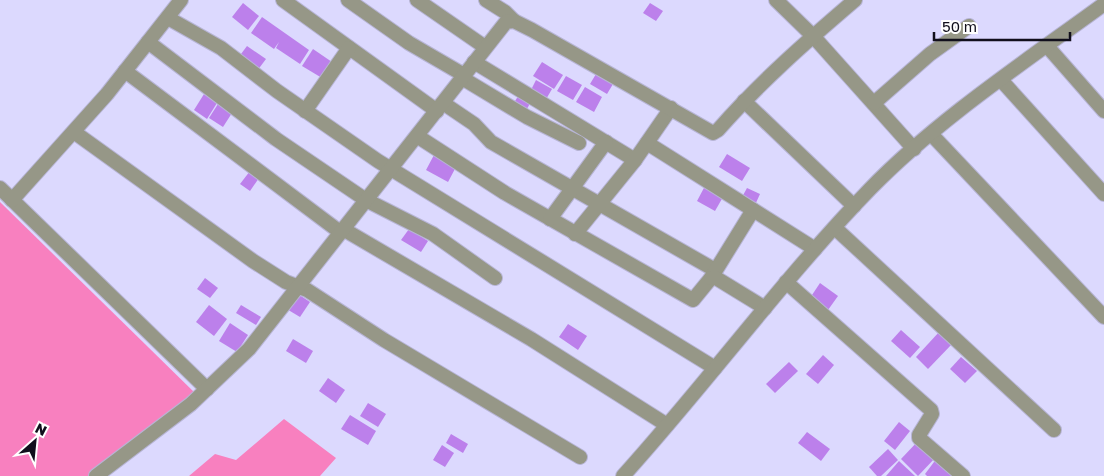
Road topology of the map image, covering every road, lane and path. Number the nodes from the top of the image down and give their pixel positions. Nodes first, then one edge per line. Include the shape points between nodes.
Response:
1 (181, 0) edge
2 (283, 0) edge
3 (416, 0) edge
4 (486, 0) edge
5 (776, 0) edge
6 (855, 0) edge
7 (350, 1) edge
8 (1104, 4) edge
9 (168, 18) junction
10 (514, 21) junction
11 (969, 26) dead end
12 (813, 36) junction
13 (148, 42) junction
14 (1047, 46) junction
15 (485, 47) junction
16 (349, 48) junction
17 (474, 62) junction
18 (125, 71) junction
19 (463, 76) junction
20 (1001, 80) junction
21 (744, 101) junction
22 (874, 103) junction
23 (440, 107) junction
24 (671, 108) junction
25 (1104, 111) edge
26 (306, 112) junction
27 (74, 132) junction
28 (932, 135) junction
29 (417, 136) junction
30 (606, 142) junction
31 (579, 143) dead end
32 (646, 143) junction
33 (914, 149) junction
34 (635, 160) junction
35 (390, 168) junction
36 (0, 188) edge
37 (572, 189) junction
38 (1104, 194) edge
39 (12, 200) junction
40 (366, 200) junction
41 (600, 204) junction
42 (854, 206) junction
43 (753, 210) junction
44 (550, 219) junction
45 (834, 228) junction
46 (342, 230) junction
47 (575, 234) junction
48 (815, 249) junction
49 (713, 274) junction
50 (495, 278) dead end
51 (786, 282) junction
52 (298, 287) junction
53 (765, 308) junction
54 (1104, 317) edge
55 (715, 368) junction
56 (207, 389) junction
57 (667, 425) junction
58 (1054, 430) dead end
59 (580, 457) dead end
60 (626, 475) edge
61 (96, 476) edge
62 (963, 476) edge

1 - 9 street
2 - 16 street
3 - 15 street
4 - 10 street
5 - 12 street
6 - 12 street
7 - 19 street
8 - 14 street
9 - 13 street
9 - 26 street via 222,48
10 - 15 street via 503,24
10 - 24 street
11 - 22 street via 930,54
12 - 21 street
12 - 22 street
13 - 18 street
13 - 40 street via 276,139
14 - 20 street
14 - 25 street
15 - 17 street
16 - 23 street
16 - 26 street
17 - 19 street
17 - 30 street
18 - 27 street
18 - 46 street
19 - 23 street
19 - 31 street via 527,117
20 - 28 street
20 - 38 street
21 - 24 street via 713,132
21 - 42 street
22 - 33 street
23 - 29 street
23 - 37 street via 474,124 491,142
24 - 32 street
26 - 35 street
27 - 39 street
27 - 52 street via 253,261
28 - 33 street
28 - 54 street
29 - 35 street
29 - 44 street
30 - 34 street
30 - 37 street
32 - 34 street
32 - 43 street
33 - 42 street
34 - 41 street
35 - 40 street
35 - 55 street
36 - 39 street
37 - 41 street
37 - 44 street
39 - 56 street
40 - 46 street
40 - 50 street via 434,234
41 - 47 street
41 - 49 street
42 - 45 street
43 - 48 street
43 - 49 street
44 - 47 street
45 - 48 street
45 - 58 street
46 - 52 street
46 - 57 street via 531,339
47 - 49 street via 690,299 696,297
48 - 51 street
49 - 53 street
51 - 53 street
51 - 62 street via 931,410 919,438
52 - 56 street via 250,349
52 - 59 street
53 - 55 street
55 - 57 street
56 - 61 street
57 - 60 street

